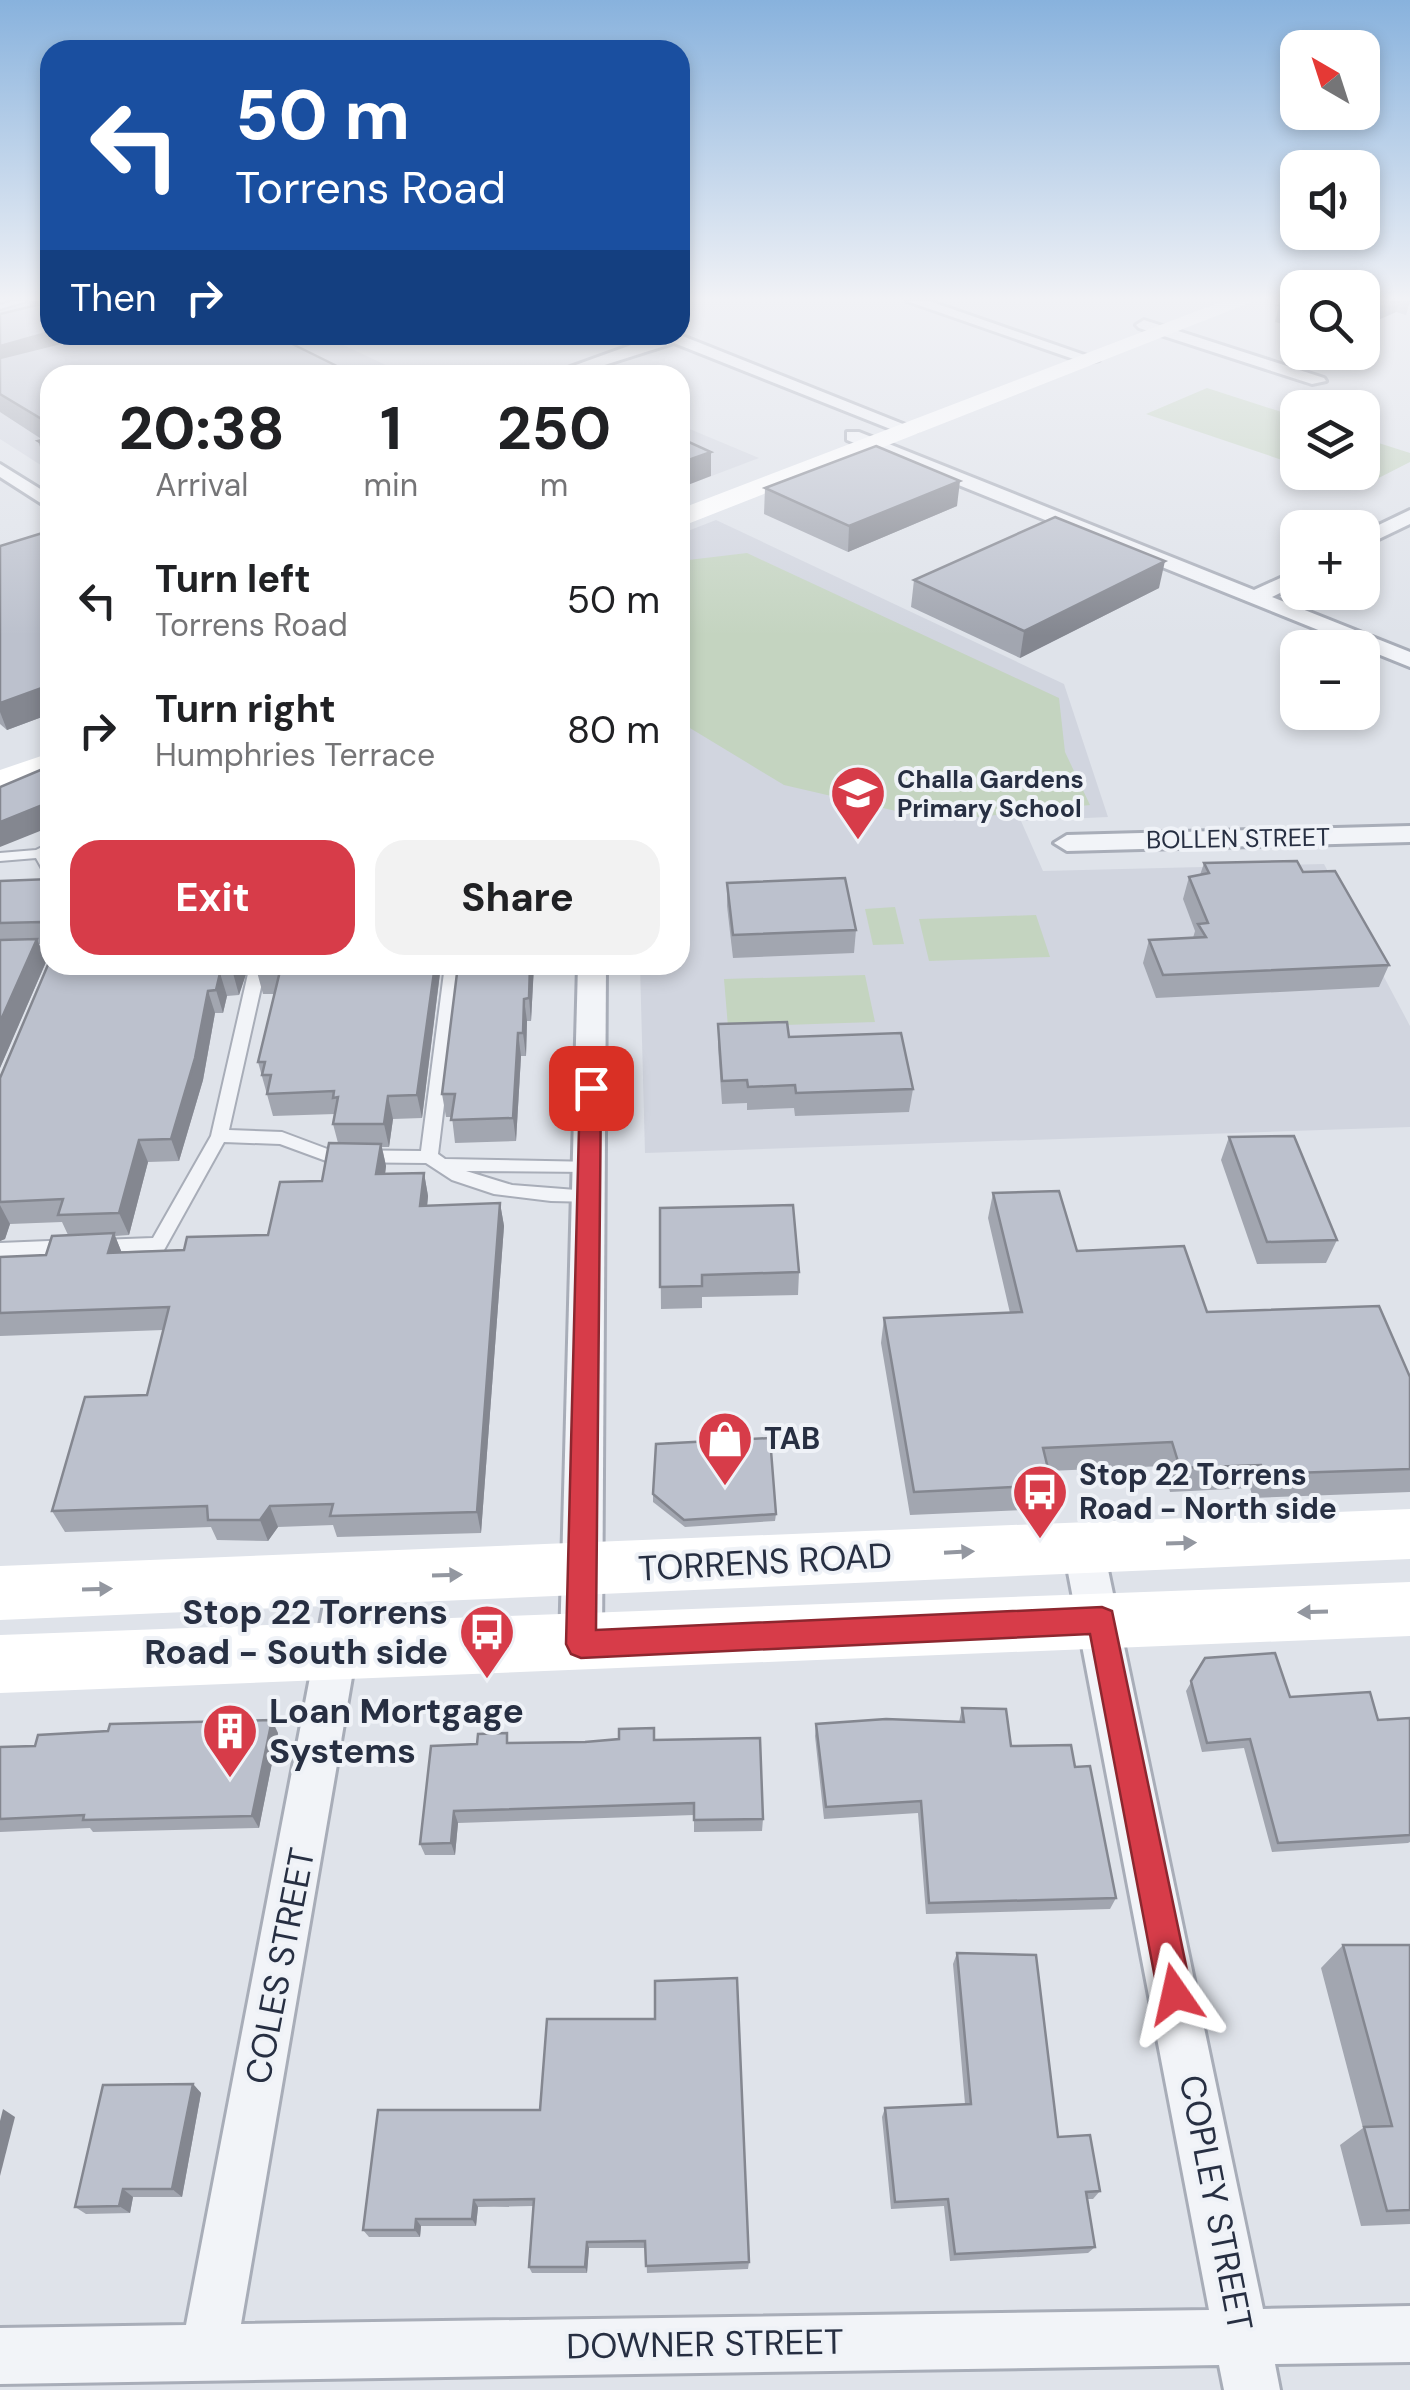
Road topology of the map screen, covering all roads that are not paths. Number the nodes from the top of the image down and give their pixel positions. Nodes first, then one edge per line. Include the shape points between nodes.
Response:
1 (837, 413) edge
2 (934, 413) edge
3 (881, 433) junction
4 (0, 469) edge
5 (40, 496) edge
6 (690, 499) edge
7 (690, 514) edge
8 (1410, 516) edge
9 (1380, 532) edge
10 (1280, 585) edge
11 (1255, 598) junction
12 (1410, 660) edge
13 (40, 744) edge
14 (0, 759) edge
15 (40, 768) edge
16 (0, 783) edge
17 (1410, 834) edge
18 (1067, 842) dead end
19 (40, 852) edge
20 (0, 857) edge
21 (40, 952) edge
22 (0, 954) edge
23 (256, 975) edge
24 (452, 975) edge
25 (592, 975) edge
26 (219, 1136) junction
27 (436, 1161) junction
28 (590, 1182) junction
29 (0, 1250) edge
30 (1410, 1534) edge
31 (1084, 1546) junction
32 (582, 1571) junction
33 (349, 1578) junction
34 (0, 1593) edge
35 (1410, 1608) edge
36 (1102, 1620) junction
37 (581, 1644) junction
38 (337, 1653) junction
39 (0, 1664) edge
40 (1241, 2334) junction
41 (1410, 2334) edge
42 (208, 2352) junction
43 (0, 2356) edge
44 (1252, 2390) edge

1 - 3 street
2 - 3 main road
3 - 6 main road
3 - 7 main road
3 - 11 street
4 - 5 street
8 - 9 street
10 - 11 street
11 - 12 street
13 - 14 main road
15 - 16 main road
17 - 18 street, BOLLEN STREET
19 - 20 lane
21 - 22 lane
23 - 26 lane
24 - 27 lane
25 - 28 street
26 - 27 lane via 282,1138 329,1156
26 - 29 lane via 158,1245
27 - 28 lane
27 - 28 lane via 466,1182 517,1192
28 - 32 street
31 -> 30 main road, TORRENS ROAD
32 -> 31 main road, TORRENS ROAD
31 - 36 street, COPLEY STREET
33 -> 32 main road, TORRENS ROAD
32 - 37 street
34 -> 33 main road, TORRENS ROAD
33 - 38 street, COLES STREET
35 -> 36 main road
36 - 37 main road
36 - 40 street, COPLEY STREET
37 - 38 main road
38 - 39 main road
38 - 42 street, COLES STREET
40 - 41 street, DOWNER STREET
40 - 42 street, DOWNER STREET
40 - 44 street, COPLEY STREET
42 - 43 street, DOWNER STREET

